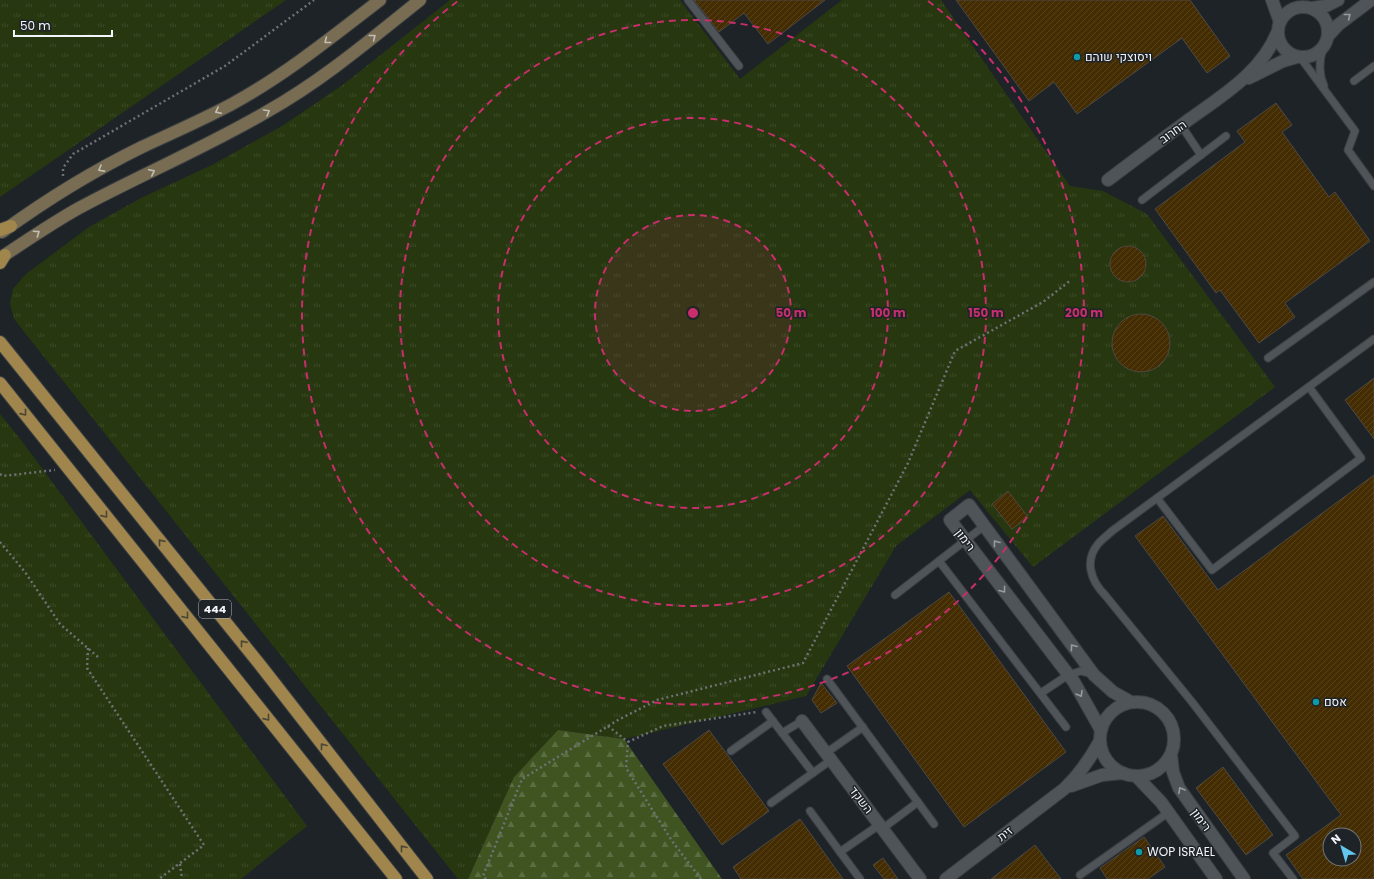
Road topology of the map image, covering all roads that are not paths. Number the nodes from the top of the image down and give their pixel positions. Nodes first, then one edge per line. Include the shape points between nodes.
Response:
1 (380, 0) edge
2 (420, 0) edge
3 (688, 0) edge
4 (1272, 0) edge
5 (1289, 0) edge
6 (1338, 0) edge
7 (1371, 0) edge
8 (1308, 7) junction
9 (1279, 28) junction
10 (1328, 36) junction
11 (1323, 48) junction
12 (1298, 57) junction
13 (739, 66) dead end
14 (1374, 66) edge
15 (1354, 81) dead end
16 (1237, 84) junction
17 (1328, 93) junction
18 (1181, 125) junction
19 (1226, 136) dead end
20 (1201, 155) junction
21 (1108, 180) dead end
22 (1374, 186) edge
23 (1142, 200) dead end
24 (5, 228) edge
25 (0, 234) edge
26 (2, 259) edge
27 (1374, 282) edge
28 (1374, 339) edge
29 (1, 341) edge
30 (1268, 358) dead end
31 (0, 383) edge
32 (1309, 387) junction
33 (1157, 498) junction
34 (984, 526) junction
35 (965, 540) junction
36 (939, 561) junction
37 (895, 595) dead end
38 (1068, 675) junction
39 (1094, 675) junction
40 (827, 679) dead end
41 (1041, 693) junction
42 (1131, 702) junction
43 (766, 712) road end
44 (773, 721) junction
45 (802, 721) joint
46 (863, 727) junction
47 (1066, 727) dead end
48 (782, 732) junction
49 (1101, 735) junction
50 (731, 750) dead end
51 (1171, 755) junction
52 (828, 756) junction
53 (813, 772) junction
54 (1123, 773) junction
55 (1136, 776) junction
56 (1064, 790) junction
57 (918, 802) junction
58 (771, 803) dead end
59 (810, 812) dead end
60 (1169, 812) junction
61 (934, 824) dead end
62 (881, 826) junction
63 (840, 852) junction
64 (1080, 876) dead end
65 (396, 879) edge
66 (427, 879) edge
67 (860, 879) edge
68 (920, 879) edge
69 (946, 879) edge
70 (1216, 879) edge
71 (1244, 879) edge
72 (1293, 879) edge

1 -> 24 street via 310,54 256,90 211,115 117,160
26 -> 2 street via 45,228 79,208 270,110 330,71
3 - 13 lane
4 - 9 street
5 - 8 street
6 - 8 street via 1326,6
10 -> 7 street via 1343,20
8 - 9 street via 1295,8 1287,12
8 - 10 street via 1320,13 1325,19
9 - 12 street via 1279,41 1283,48 1289,54
9 - 16 street, החרוב via 1264,58
10 - 11 street
11 - 12 street via 1313,56
11 - 17 lane via 1320,70 1322,82
12 - 16 street, החרוב via 1283,61
12 - 17 lane
14 - 15 lane
16 - 18 street, החרוב
17 - 22 lane via 1355,131 1348,150
18 - 20 lane
18 - 21 street, החרוב
19 - 20 lane
20 - 23 lane
24 - 25 street
27 - 30 lane
28 - 32 lane
66 -> 29 main road, 444
31 -> 65 main road, 444
32 - 33 lane
32 - 33 lane via 1361,458 1212,570
33 - 72 lane via 1098,543 1091,556 1091,574 1097,587 1192,702 1295,836 1273,853
34 - 35 lane
34 - 35 street, רימון via 969,505 950,520
39 -> 34 street, רימון
35 - 36 lane
35 -> 38 street, רימון
36 - 37 lane
36 - 41 lane
38 - 39 lane via 1081,671
38 - 41 lane
38 -> 49 street, רימון via 1085,701
39 - 42 street, רימון via 1113,692
40 - 46 lane
41 - 47 lane
42 - 49 street via 1110,713 1105,719
42 - 51 street via 1150,704 1161,710 1169,719 1174,731
43 - 44 lane
44 - 48 lane
44 - 50 lane
45 - 48 lane
45 - 52 street, השקד
46 - 52 lane
46 - 57 lane
48 - 53 lane
49 - 54 street via 1102,751 1107,760
49 - 56 street, זית via 1086,766
51 - 55 street via 1156,771
71 -> 51 street, רימון via 1179,788 1173,772
52 - 53 lane
52 - 62 street, השקד
53 - 58 lane
54 - 55 street
54 - 56 street, זית via 1102,775
55 - 60 street, רימון
56 - 69 street, זית
57 - 61 lane
57 - 62 lane
59 - 63 lane
60 - 64 lane
60 - 70 street, רימון
62 - 63 lane
62 - 68 street, השקד
63 - 67 lane

